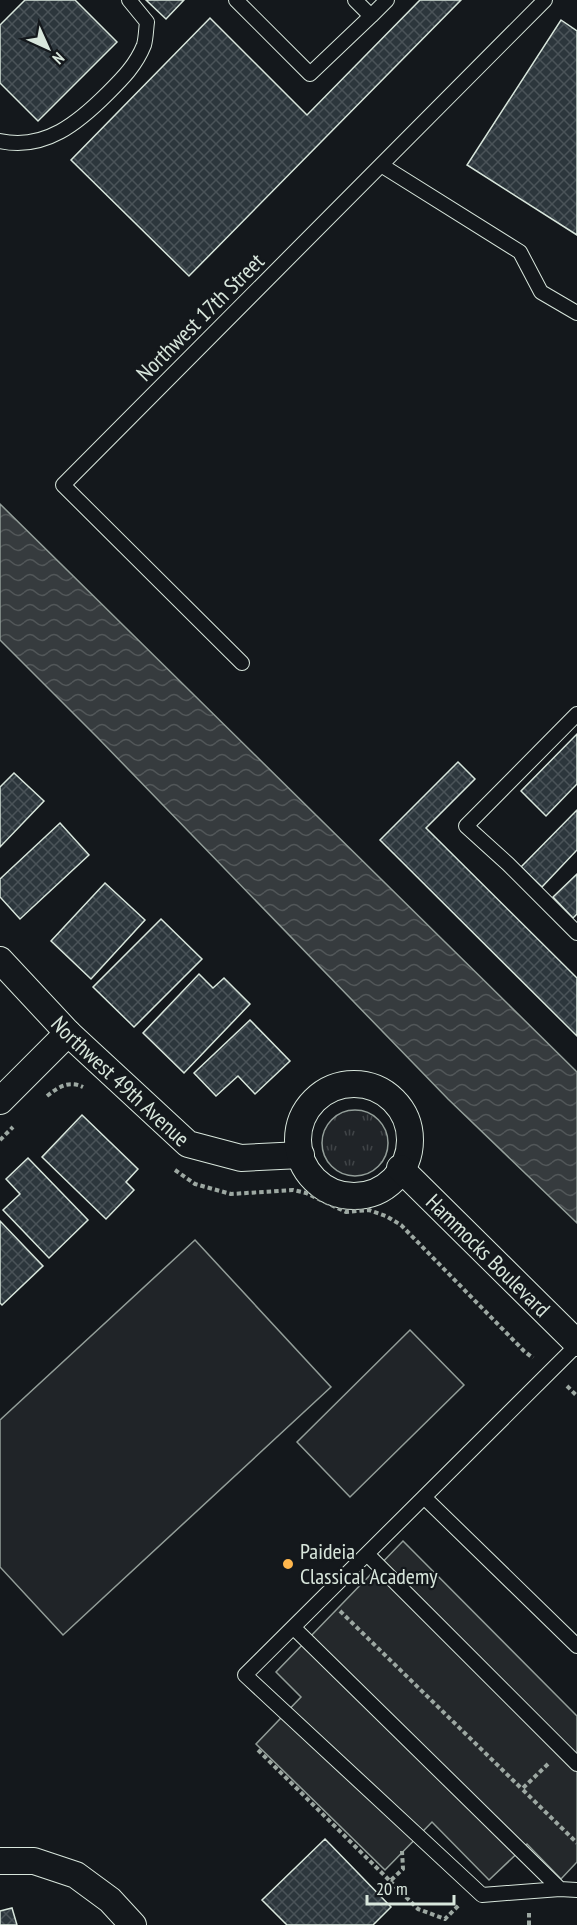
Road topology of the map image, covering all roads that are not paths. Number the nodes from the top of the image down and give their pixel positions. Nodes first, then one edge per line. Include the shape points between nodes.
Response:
1 (129, 0) edge
2 (236, 0) edge
3 (355, 0) edge
4 (387, 0) edge
5 (545, 0) edge
6 (371, 16) junction
7 (0, 141) edge
8 (381, 165) junction
9 (577, 313) edge
10 (242, 663) dead end
11 (577, 714) edge
12 (577, 933) edge
13 (0, 960) edge
14 (68, 1033) junction
15 (0, 1101) edge
16 (301, 1155) junction
17 (400, 1168) junction
18 (577, 1344) edge
19 (425, 1498) junction
20 (368, 1555) junction
21 (294, 1628) junction
22 (577, 1646) edge
23 (577, 1764) edge
24 (0, 1862) edge
25 (560, 1889) junction
26 (577, 1890) edge
27 (133, 1925) edge

1 - 7 lane via 147,22 144,44 130,71 68,129 49,138 15,144
2 - 6 lane via 310,74
3 - 6 lane
4 - 6 lane
5 - 8 lane, Northwest 17th Street
8 - 9 lane via 520,252 541,292
8 - 10 lane, Northwest 17th Street via 63,485
11 - 12 lane via 466,825
13 - 14 street, Northwest 49th Avenue
14 - 15 street
14 - 16 street, Northwest 49th Avenue via 188,1144 241,1158
16 - 17 street via 311,1177 324,1189 340,1195 375,1192 392,1182
16 - 17 street via 299,1127 307,1108 337,1086 357,1084 375,1088 391,1098 404,1114 409,1151
17 - 18 street, Hammocks Boulevard
18 - 19 lane
19 - 20 lane
19 - 22 lane
20 - 21 lane
20 - 23 lane
21 - 25 lane
21 - 25 lane via 245,1676 482,1895
24 - 27 street via 34,1861 76,1875 110,1900
25 - 26 lane

